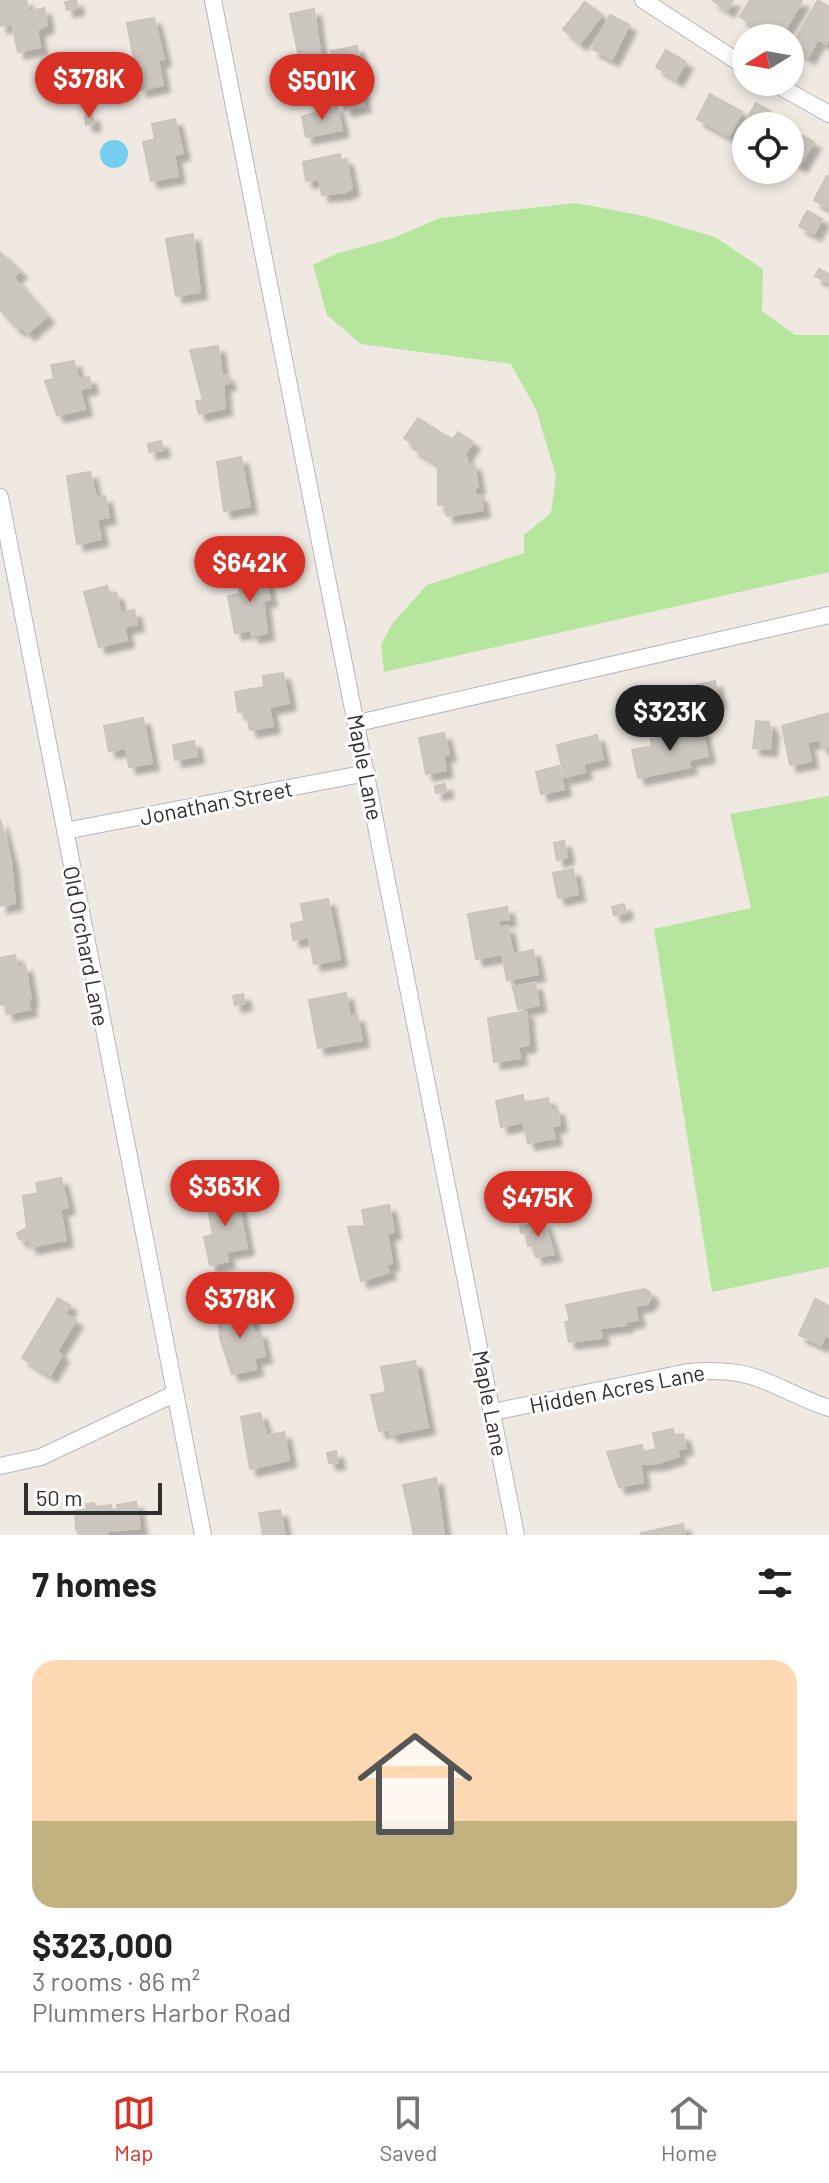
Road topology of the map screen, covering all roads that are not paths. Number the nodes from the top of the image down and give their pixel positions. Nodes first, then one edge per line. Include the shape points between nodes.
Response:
1 (213, 0) edge
2 (643, 0) edge
3 (732, 58) edge
4 (797, 96) edge
5 (829, 114) edge
6 (0, 497) edge
7 (829, 615) edge
8 (358, 723) junction
9 (367, 773) junction
10 (65, 831) junction
11 (174, 1394) junction
12 (829, 1408) edge
13 (493, 1412) junction
14 (0, 1466) edge
15 (203, 1535) edge
16 (516, 1535) edge

1 - 8 street, Maple Lane
2 - 3 street
4 - 5 street
6 - 10 street, Old Orchard Lane
7 - 8 street
8 - 9 street, Maple Lane
9 - 10 street, Jonathan Street
9 - 13 street, Maple Lane
10 - 11 street, Old Orchard Lane
11 - 14 street via 41,1457
11 - 15 street, Old Orchard Lane
12 - 13 street, Hidden Acres Lane via 775,1382 719,1370
13 - 16 street, Maple Lane

